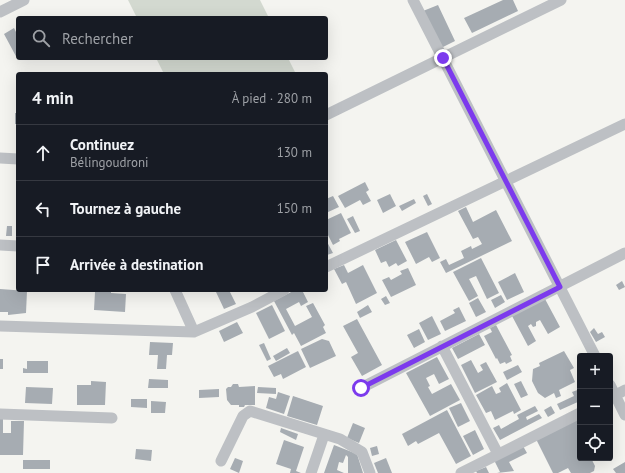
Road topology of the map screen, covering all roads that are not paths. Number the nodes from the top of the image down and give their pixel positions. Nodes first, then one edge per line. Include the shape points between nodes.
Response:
1 (24, 0) edge
2 (413, 0) edge
3 (561, 0) edge
4 (1, 9) edge
5 (443, 58) junction
6 (328, 114) edge
7 (625, 124) edge
8 (0, 158) edge
9 (16, 159) edge
10 (506, 182) junction
11 (0, 245) edge
12 (16, 246) edge
13 (625, 253) edge
14 (328, 266) edge
15 (560, 287) junction
16 (176, 292) edge
17 (280, 292) edge
18 (0, 326) edge
19 (194, 332) junction
20 (442, 346) junction
21 (593, 353) edge
22 (361, 388) dead end
23 (615, 392) edge
24 (0, 414) edge
25 (577, 414) edge
26 (625, 415) edge
27 (112, 418) dead end
28 (324, 435) junction
29 (498, 454) junction
30 (221, 461) dead end
31 (311, 473) edge
32 (370, 473) edge
33 (462, 473) edge

1 - 4 street
2 - 5 street
3 - 5 street
5 - 6 street
5 - 10 street
7 - 10 street
8 - 9 street
10 - 14 street
10 - 15 street
11 - 12 street
13 - 15 street
15 - 20 street
15 - 21 street
16 - 19 street
17 - 19 street
18 - 19 street
20 - 22 street
20 - 29 street
23 - 26 street
24 - 27 street
25 - 29 street
28 - 30 street via 250,410 243,416
28 - 31 street
28 - 32 street via 340,439 362,452
29 - 33 street

